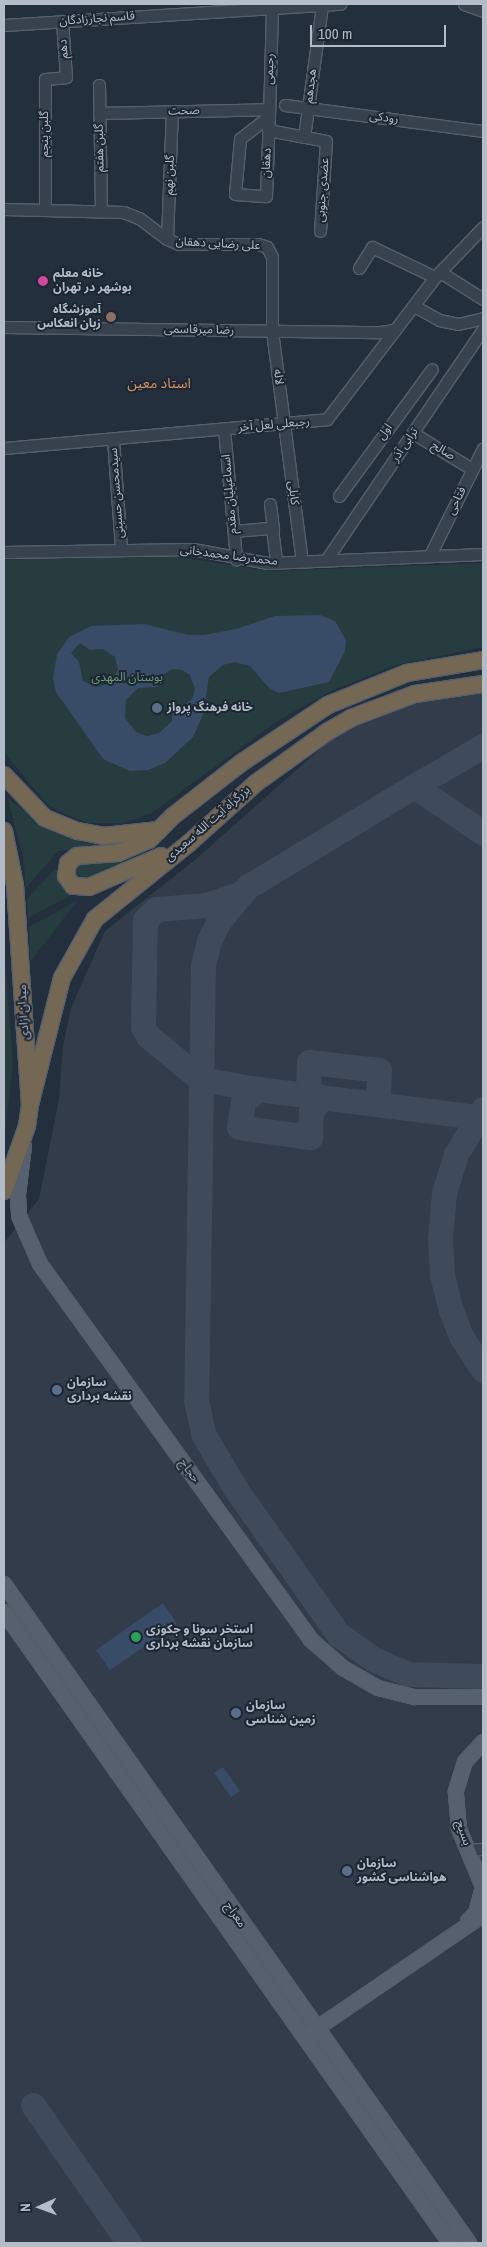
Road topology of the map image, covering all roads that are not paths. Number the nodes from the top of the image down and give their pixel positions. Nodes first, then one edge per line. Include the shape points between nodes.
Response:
1 (340, 4) edge
2 (464, 4) edge
3 (322, 5) edge
4 (272, 7) junction
5 (144, 10) edge
6 (483, 11) edge
7 (62, 21) junction
8 (4, 25) edge
9 (66, 77) joint
10 (99, 85) dead end
11 (286, 106) dead end
12 (308, 108) junction
13 (172, 111) junction
14 (100, 113) junction
15 (269, 113) junction
16 (268, 130) junction
17 (483, 131) edge
18 (304, 137) junction
19 (4, 209) edge
20 (46, 210) junction
21 (101, 211) junction
22 (483, 227) edge
23 (320, 232) dead end
24 (167, 239) junction
25 (359, 268) dead end
26 (437, 274) junction
27 (483, 299) edge
28 (414, 306) junction
29 (483, 318) edge
30 (4, 327) edge
31 (483, 329) edge
32 (395, 330) junction
33 (272, 331) junction
34 (432, 369) dead end
35 (411, 397) junction
36 (429, 409) junction
37 (284, 424) junction
38 (224, 429) junction
39 (413, 433) junction
40 (113, 439) junction
41 (4, 448) edge
42 (483, 448) edge
43 (472, 469) junction
44 (339, 496) dead end
45 (270, 504) dead end
46 (273, 530) junction
47 (234, 531) junction
48 (121, 548) junction
49 (4, 552) edge
50 (483, 554) edge
51 (430, 555) junction
52 (236, 559) junction
53 (326, 560) junction
54 (302, 561) junction
55 (276, 563) junction
56 (483, 660) edge
57 (483, 684) edge
58 (4, 775) edge
59 (159, 830) junction
60 (4, 831) edge
61 (188, 844) junction
62 (4, 917) edge
63 (18, 928) junction
64 (30, 1105) junction
65 (27, 1126) junction
66 (4, 1191) edge
67 (4, 1584) edge
68 (4, 1612) edge
69 (483, 1697) edge
70 (483, 1742) edge
71 (483, 1849) edge
72 (468, 1850) junction
73 (215, 1899) junction
74 (483, 1915) edge
75 (464, 1925) junction
76 (316, 2028) junction
77 (304, 2037) junction
78 (450, 2243) edge
79 (469, 2243) edge

1 - 3 street, قاسم نجارزادگان
2 - 6 street
3 - 4 street, قاسم نجارزادگان
3 - 12 street, هجدهم
4 - 5 street, قاسم نجارزادگان
4 - 15 street, رحیمی
5 - 7 street, قاسم نجارزادگان
7 - 8 street, قاسم نجارزادگان
7 - 9 street, دهم
9 - 20 street, گلبن پنجم via 45,79
10 - 14 street, گلبن هفتم
11 - 12 street, رودکی
12 - 17 street, رودکی
12 - 18 street, هجدهم
13 - 14 street, صحت
13 - 15 street, صحت
13 - 24 street, گلبن نهم
14 - 21 street, گلبن هفتم
15 - 16 street, رحیمی
15 - 16 street, دهقان via 240,138 235,194 266,196
16 - 18 street
18 - 23 street, عضدی جنوبی via 326,142
19 - 20 street, علی رضایی دهقان
20 - 21 street, علی رضایی دهقان
21 - 24 street, علی رضایی دهقان via 132,214
22 - 26 street, رجبعلی لعل آخر
24 - 33 street, علی رضایی دهقان via 185,244 265,245 272,257
25 - 26 street via 372,247
26 - 27 street
26 - 28 street, رجبعلی لعل آخر
28 - 29 street via 439,320 458,324
28 - 32 street, رجبعلی لعل آخر
30 - 33 street, رضا میرقاسمی
31 - 36 street, ترابی آذر
32 - 33 street, رضا میرقاسمی
32 - 37 street, رجبعلی لعل آخر via 327,419
33 - 37 street, لاله
34 - 35 street, اول
35 - 36 street
35 - 44 street, اول
36 - 39 street, ترابی آذر
37 - 38 street, رجبعلی لعل آخر
37 - 54 street, کابلی
38 - 40 street, رجبعلی لعل آخر
38 - 47 street, اسماعیلیان مقدم
39 - 43 street, صالح
39 - 53 street, ترابی آذر
40 - 41 street, رجبعلی لعل آخر
40 - 48 street, سیدمحسن حسینی
42 - 43 street, فتاحی
43 - 51 street, فتاحی
45 - 46 street
46 - 47 street
46 - 55 street
47 - 52 street, اسماعیلیان مقدم
48 - 49 street, محمدرضا محمدخانی
48 - 52 street, محمدرضا محمدخانی via 193,549
50 - 51 street, محمدرضا محمدخانی
51 - 53 street, محمدرضا محمدخانی
52 - 55 street, محمدرضا محمدخانی
53 - 54 street, محمدرضا محمدخانی
54 - 55 street, محمدرضا محمدخانی
56 - 59 highway, بزرگراه آیت الله سعیدی via 407,672 328,704 271,741
57 - 61 highway, بزرگراه آیت الله سعیدی via 415,694 351,718 298,751 256,783
58 - 59 highway via 45,818 67,827 104,836
59 - 61 highway, بزرگراه آیت الله سعیدی via 138,847 73,858 66,870 69,882 80,888 97,885
60 - 63 highway, میدان آزادی via 11,857
61 - 64 highway, بزرگراه آیت الله سعیدی via 94,919 62,978
62 - 63 highway
63 - 64 highway, میدان آزادی
64 - 65 highway, میدان آزادی
65 - 66 highway, میدان آزادی
65 - 69 main road, حجاج via 18,1195 20,1222 32,1250 310,1639 343,1668 378,1688 415,1697
67 - 73 main road, معراج
68 - 73 main road, معراج
70 - 72 main road, بسیج via 465,1762 456,1791 459,1829
71 - 72 street
72 - 75 main road, بسیج via 483,1888 476,1913
73 - 76 main road, معراج
73 - 77 main road, معراج
74 - 75 main road
75 - 76 main road
76 - 77 main road
76 - 79 main road, معراج
77 - 78 main road, معراج

